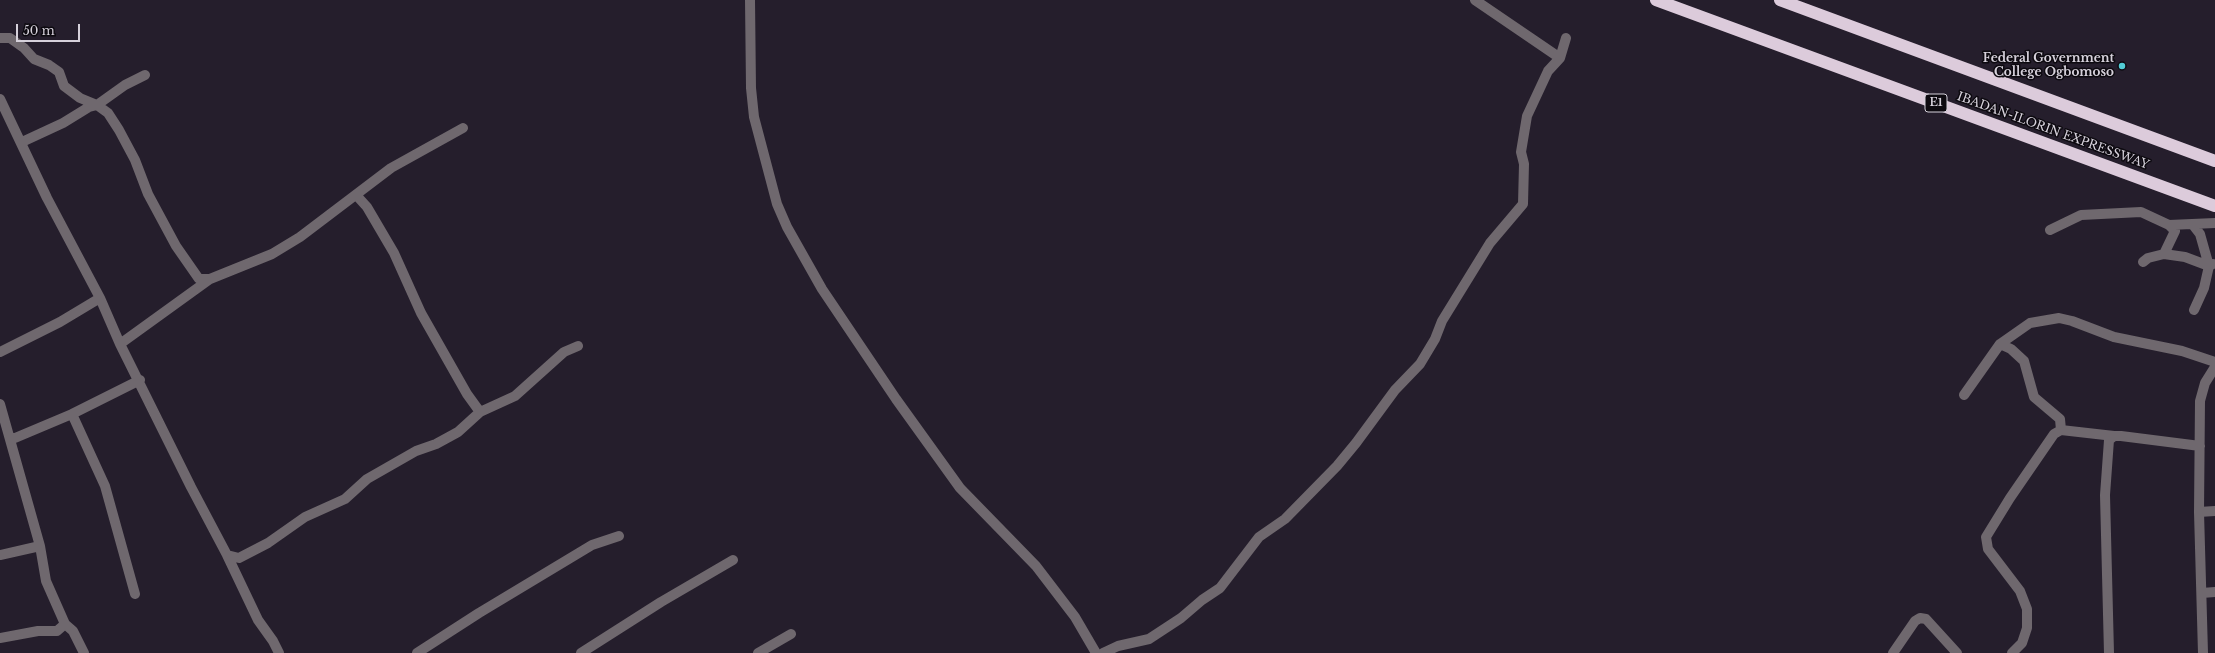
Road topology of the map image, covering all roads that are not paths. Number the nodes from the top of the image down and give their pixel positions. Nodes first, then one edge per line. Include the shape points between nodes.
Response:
1 (750, 0) edge
2 (1475, 0) edge
3 (1656, 0) edge
4 (1780, 0) edge
5 (0, 38) edge
6 (1566, 38) dead end
7 (1560, 58) junction
8 (145, 75) dead end
9 (0, 99) edge
10 (97, 105) junction
11 (462, 128) dead end
12 (22, 142) junction
13 (2215, 161) edge
14 (357, 196) junction
15 (2215, 206) edge
16 (2215, 223) edge
17 (2169, 225) junction
18 (2193, 225) junction
19 (2050, 230) dead end
20 (2164, 254) junction
21 (2144, 262) dead end
22 (2212, 265) edge
23 (210, 279) junction
24 (100, 298) junction
25 (2194, 310) dead end
26 (120, 344) junction
27 (2000, 344) junction
28 (578, 346) dead end
29 (0, 352) edge
30 (2215, 362) edge
31 (2215, 367) edge
32 (140, 380) junction
33 (1964, 395) dead end
34 (0, 404) edge
35 (480, 412) junction
36 (72, 414) junction
37 (2061, 430) junction
38 (2114, 436) junction
39 (11, 438) junction
40 (2200, 446) junction
41 (2215, 511) edge
42 (2199, 512) junction
43 (619, 536) dead end
44 (40, 546) junction
45 (0, 555) edge
46 (227, 555) junction
47 (732, 560) dead end
48 (2215, 592) edge
49 (2202, 593) junction
50 (135, 594) dead end
51 (65, 624) junction
52 (791, 634) dead end
53 (0, 638) edge
54 (84, 653) edge
55 (279, 653) edge
56 (417, 653) edge
57 (581, 653) edge
58 (758, 653) edge
59 (1096, 653) edge
60 (1103, 653) edge
61 (1893, 653) edge
62 (1957, 653) edge
63 (2012, 653) edge
64 (2109, 653) edge
65 (2203, 653) edge

1 - 59 street via 754,117 777,204 788,227 822,289 960,488 1036,566 1075,617
2 - 7 street
3 - 15 highway, IBADAN-ILORIN EXPRESSWAY / E1
4 - 13 highway
5 - 10 street via 10,38 34,59 59,72 64,86 80,98
6 - 7 street
7 - 60 street via 1548,71 1527,116 1521,152 1524,164 1523,204 1490,243 1442,321 1420,364 1395,390 1336,466 1285,518 1259,537 1220,588 1149,639 1118,646
8 - 10 street via 125,85
9 - 12 street
10 - 12 street
10 - 23 street via 108,113 120,130 148,194 176,246 199,279
11 - 14 street via 391,168
12 - 24 street via 47,198
14 - 23 street via 272,254
14 - 35 street via 367,206 394,253 421,313
16 - 18 street
17 - 18 street
17 - 19 street via 2140,212 2081,215
17 - 20 street via 2175,231
18 - 22 street via 2200,234
20 - 21 street via 2148,258
20 - 22 street
22 - 25 street
23 - 26 street
24 - 26 street
24 - 29 street via 60,322
26 - 32 street
27 - 30 street via 2030,323 2059,318 2114,337 2182,351
27 - 33 street
27 - 37 street via 2011,349 2024,361 2034,397 2060,419
28 - 35 street via 564,352 514,396
31 - 40 street via 2205,383 2200,401
32 - 36 street
32 - 46 street
34 - 39 street
35 - 46 street via 458,432 416,451 366,479 345,499 305,517 268,543 239,558
36 - 39 street
36 - 50 street via 105,486
37 - 38 street
37 - 63 street via 2054,434 1986,537 1988,549 2020,591 2027,609 2027,628 2022,643
38 - 40 street
38 - 64 street via 2109,440 2105,495
39 - 44 street
40 - 42 street
41 - 42 street
42 - 49 street
43 - 56 street via 592,545
44 - 45 street
44 - 51 street via 46,581
46 - 55 street via 258,620 274,641
47 - 57 street
48 - 49 street
49 - 65 street
51 - 53 street via 57,631 38,631
51 - 54 street via 73,631
52 - 58 street
61 - 62 street via 1915,621 1920,618 1926,619

